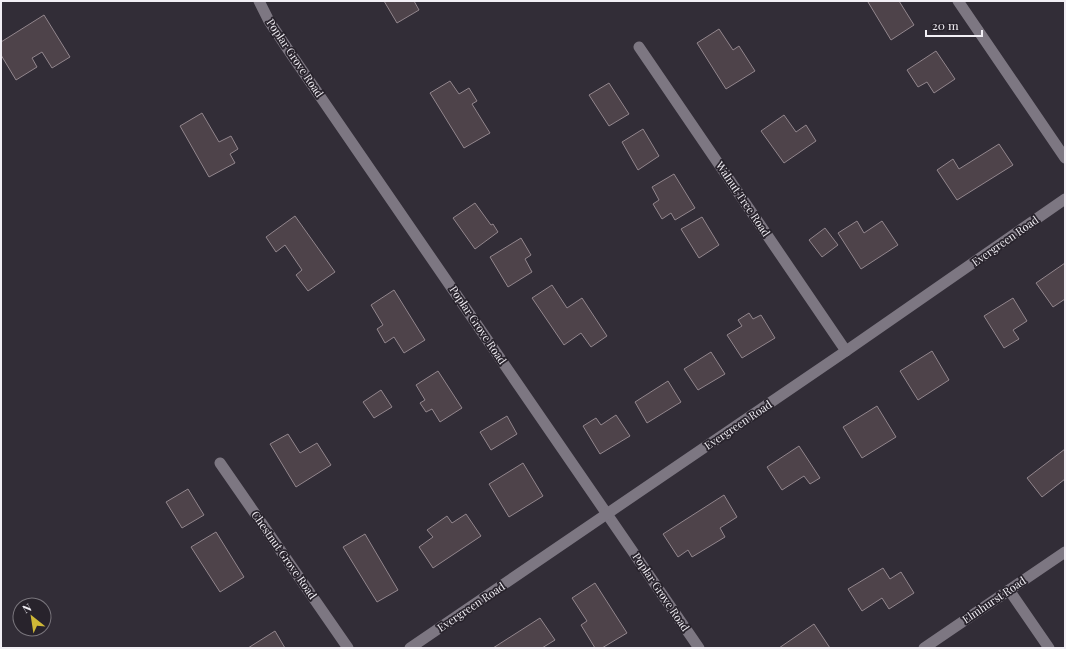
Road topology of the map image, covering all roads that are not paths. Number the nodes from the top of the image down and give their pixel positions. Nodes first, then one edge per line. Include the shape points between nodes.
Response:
1 (259, 1) edge
2 (958, 1) edge
3 (639, 47) dead end
4 (1065, 158) edge
5 (1065, 199) edge
6 (846, 351) junction
7 (220, 463) dead end
8 (607, 514) junction
9 (1065, 552) edge
10 (1009, 590) junction
11 (348, 648) edge
12 (410, 648) edge
13 (699, 648) edge
14 (924, 648) edge
15 (1049, 648) edge

1 - 8 street, Poplar Grove Road via 291,54
2 - 4 street
3 - 6 street, Walnut Tree Road
5 - 6 street, Evergreen Road
6 - 8 street, Evergreen Road
7 - 11 street, Chestnut Grove Road
8 - 12 street, Evergreen Road
8 - 13 street, Poplar Grove Road
9 - 10 street, Elmhurst Road
10 - 14 street, Elmhurst Road
10 - 15 street

